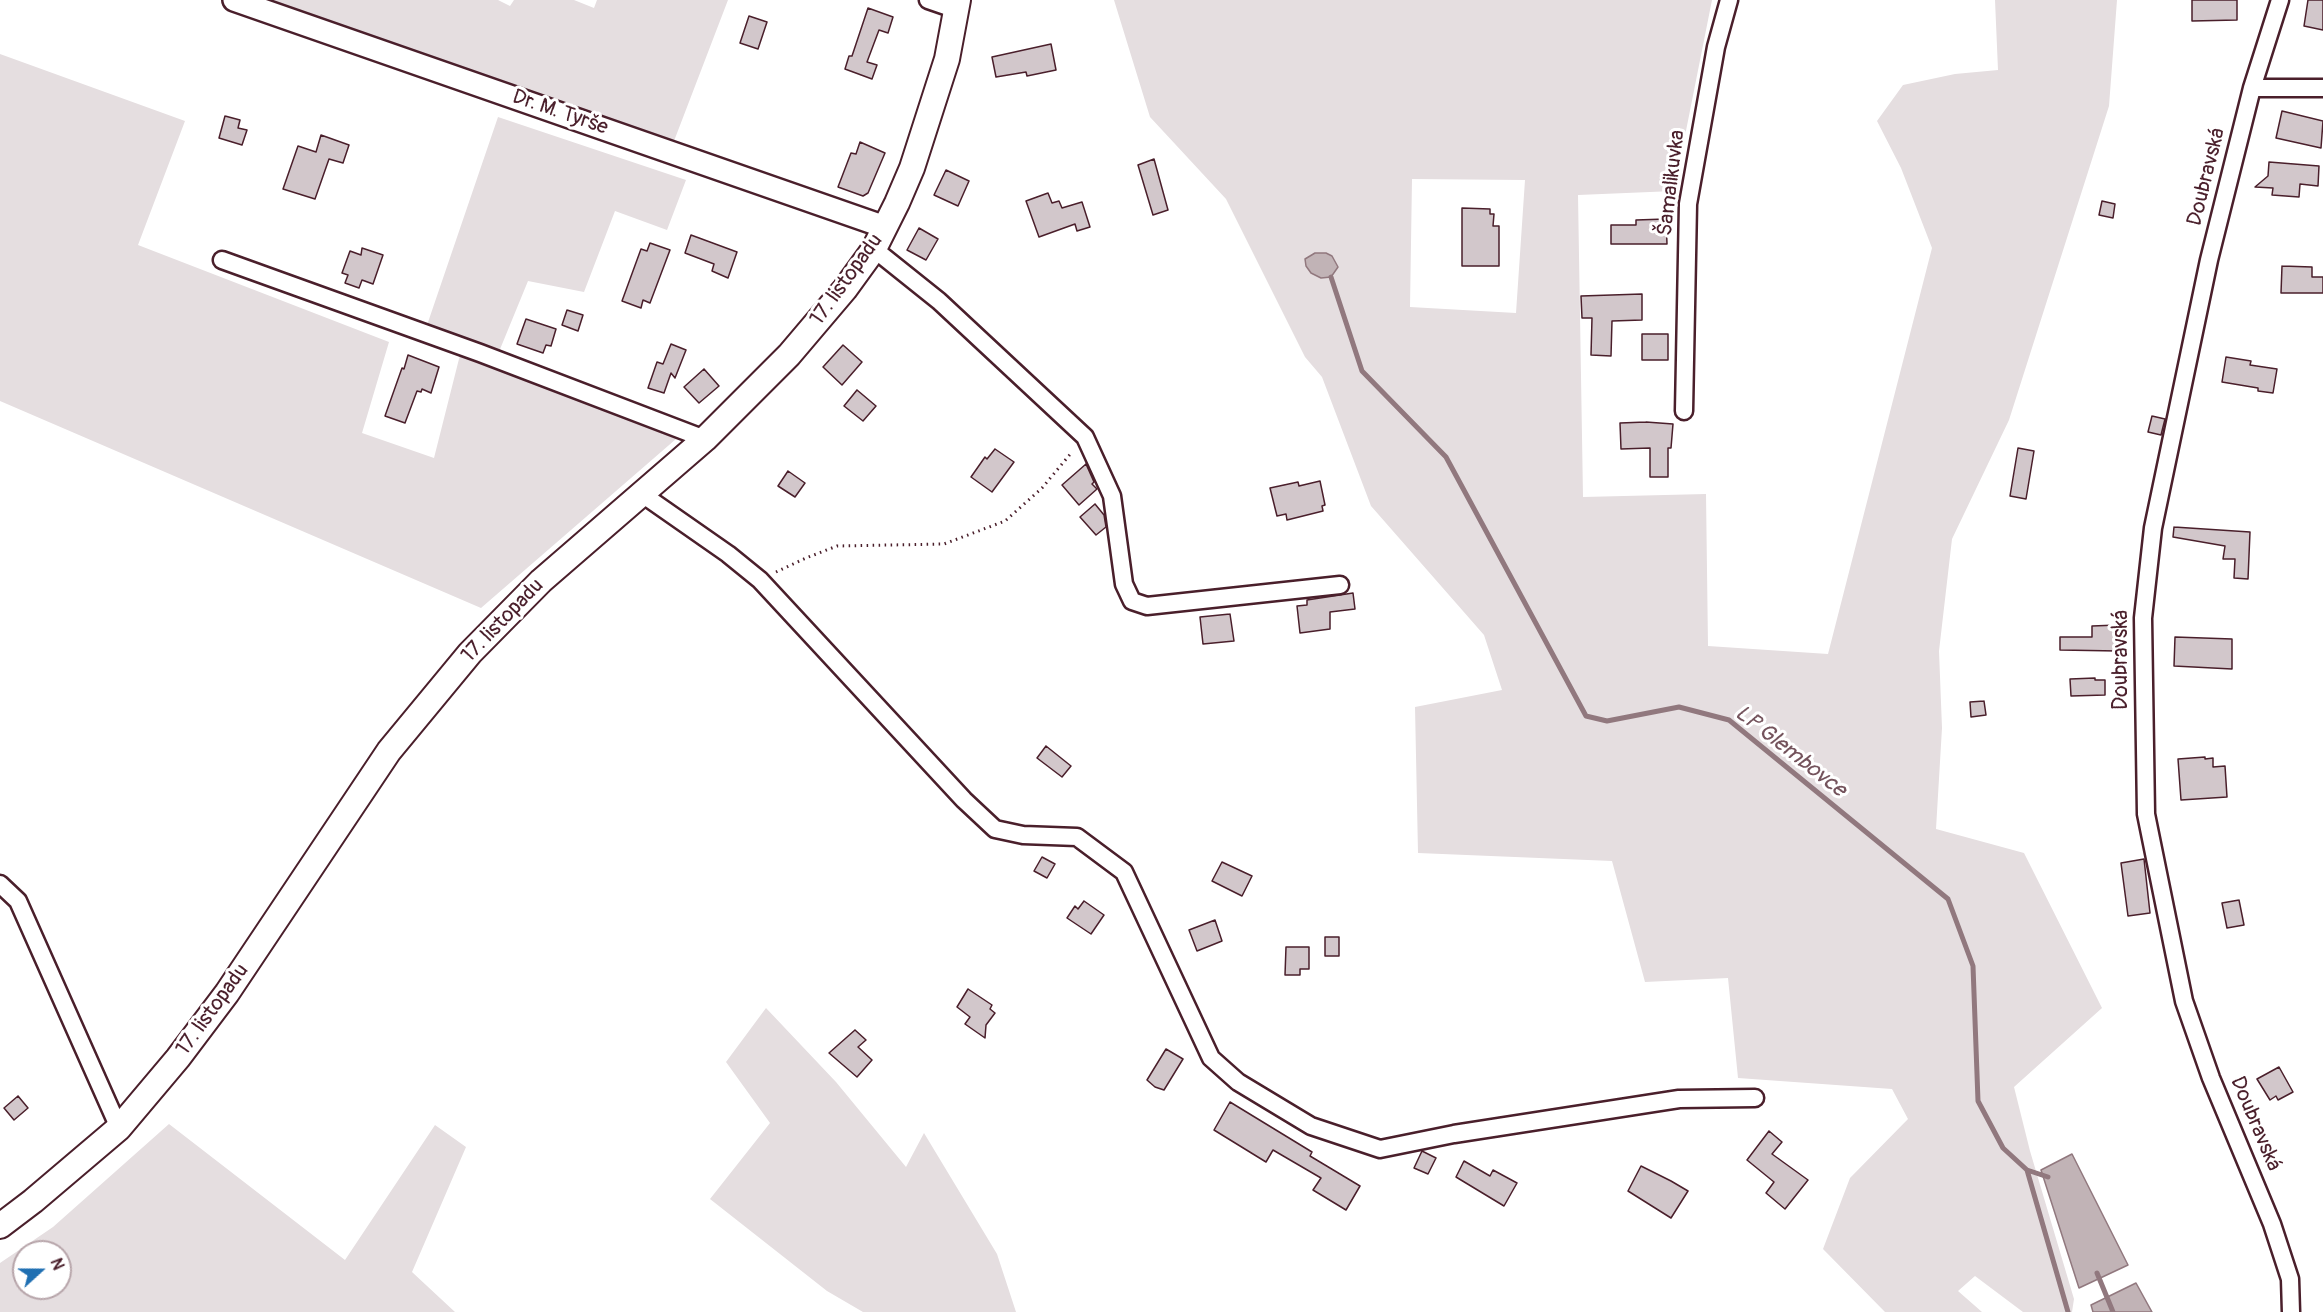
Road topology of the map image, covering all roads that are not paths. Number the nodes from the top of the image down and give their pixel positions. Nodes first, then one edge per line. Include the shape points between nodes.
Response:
1 (234, 0) edge
2 (928, 0) edge
3 (1730, 0) edge
4 (2280, 0) edge
5 (957, 5) edge
6 (2252, 88) junction
7 (2323, 88) edge
8 (885, 226) junction
9 (874, 249) junction
10 (222, 260) dead end
11 (1684, 411) dead end
12 (705, 439) junction
13 (642, 494) junction
14 (1340, 585) dead end
15 (0, 884) edge
16 (1755, 1098) dead end
17 (119, 1128) junction
18 (0, 1226) edge
19 (2291, 1312) edge

1 - 8 street, Dr. M. Tyrše
2 - 5 street
3 - 11 street, Šamalikuvka via 1716,47 1688,204
4 - 6 street, Doubravská
5 - 8 main road, 17. listopadu via 928,120 912,168
6 - 7 street
6 - 19 street, Doubravská via 2209,260 2153,528 2143,618 2146,814 2184,1001 2211,1078 2272,1224 2290,1279
8 - 9 main road, 17. listopadu
9 - 12 main road, 17. listopadu via 789,355
9 - 14 street via 939,301 1085,437 1112,495 1124,584 1132,601 1147,606
10 - 12 street
12 - 13 main road, 17. listopadu
13 - 16 street via 760,580 995,829 1023,835 1077,837 1124,872 1211,1058 1238,1082 1311,1125 1380,1149 1679,1099
13 - 17 main road, 17. listopadu via 542,581 426,704 355,799 209,1017
15 - 17 street via 18,901
17 - 18 main road, 17. listopadu

